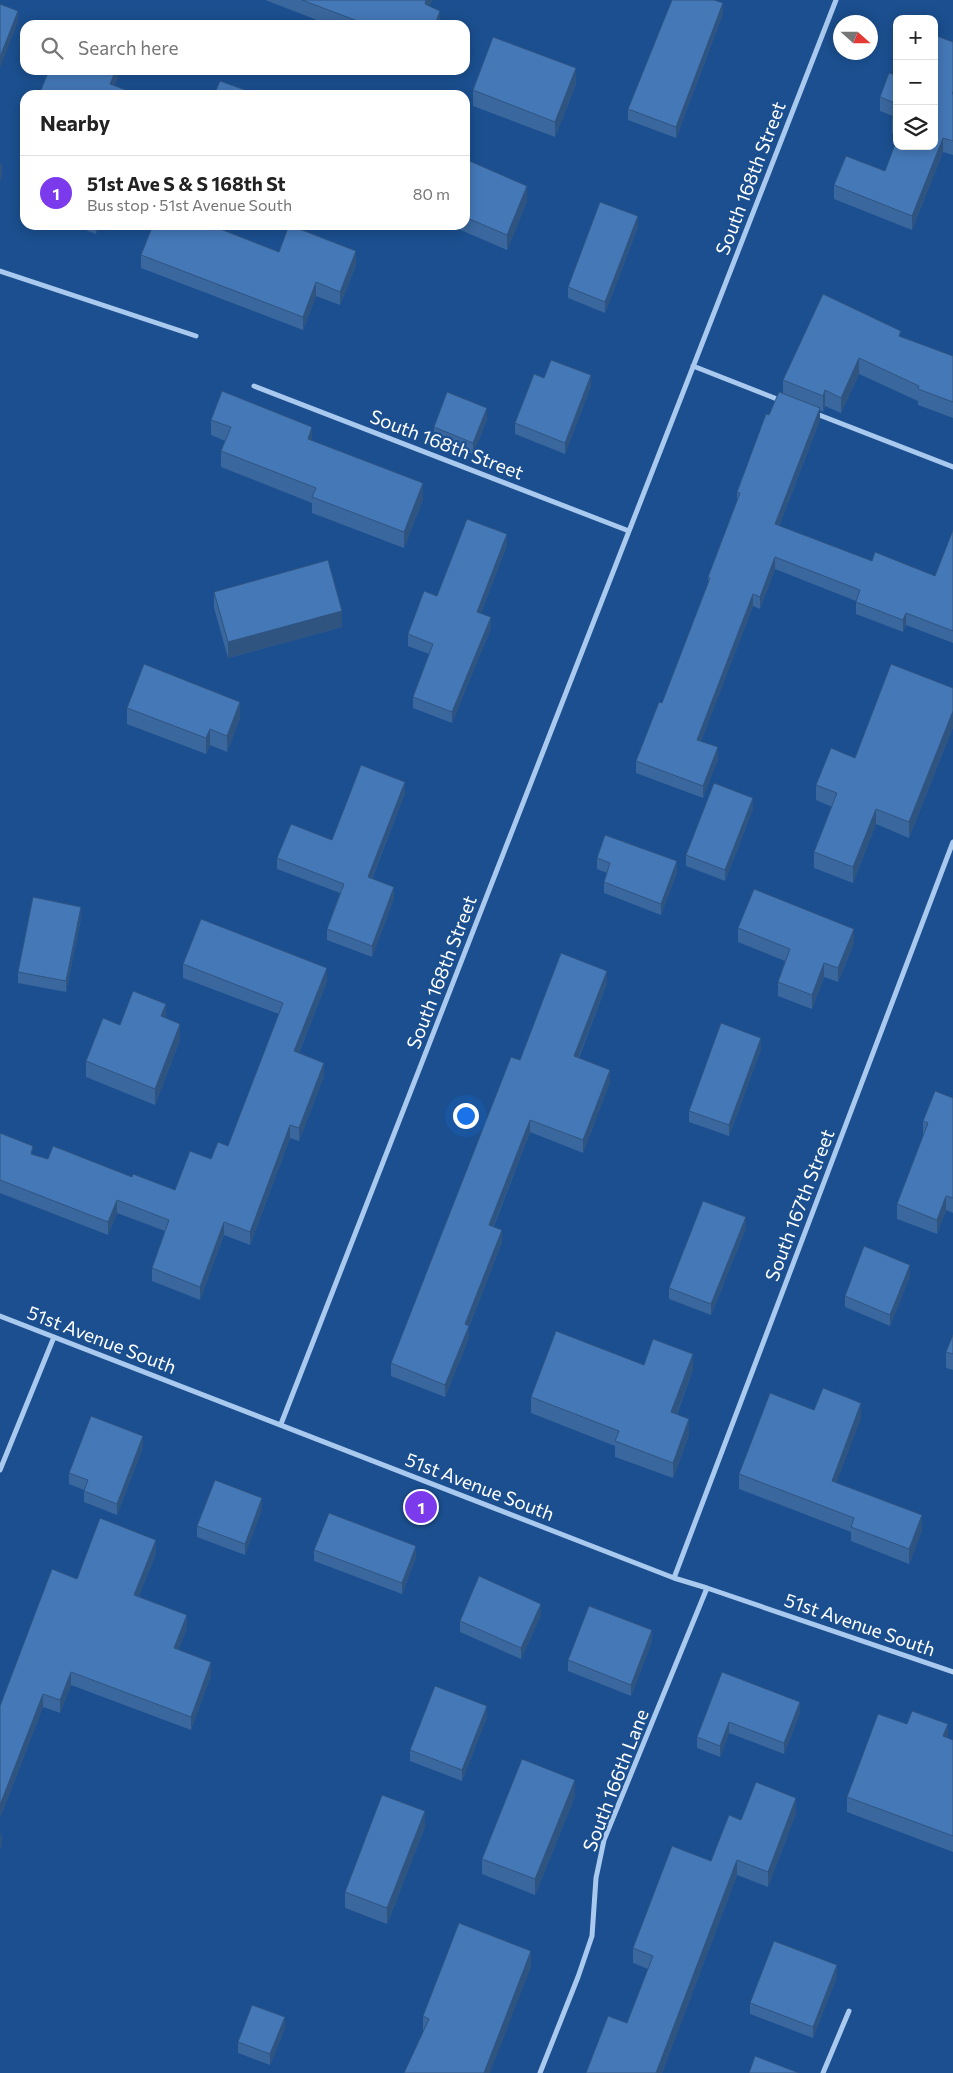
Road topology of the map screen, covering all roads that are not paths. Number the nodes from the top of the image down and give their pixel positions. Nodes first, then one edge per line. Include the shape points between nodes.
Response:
1 (836, 0) edge
2 (0, 271) edge
3 (196, 336) dead end
4 (693, 366) junction
5 (254, 386) dead end
6 (786, 402) edge
7 (804, 409) edge
8 (953, 467) edge
9 (629, 531) junction
10 (953, 842) edge
11 (0, 1316) edge
12 (54, 1337) junction
13 (281, 1424) junction
14 (0, 1470) edge
15 (674, 1578) junction
16 (707, 1588) junction
17 (953, 1672) edge
18 (849, 2011) dead end
19 (540, 2073) edge
20 (823, 2073) edge

1 - 4 street, South 168th Street
2 - 3 street
4 - 6 street
4 - 9 street, South 168th Street
5 - 9 street, South 168th Street
7 - 8 street
9 - 13 street, South 168th Street
10 - 15 street, South 167th Street
11 - 12 street, 51st Avenue South
12 - 13 street, 51st Avenue South
12 - 14 street
13 - 15 street, 51st Avenue South
15 - 16 street, 51st Avenue South
16 - 17 street, 51st Avenue South
16 - 19 street, South 166th Lane via 604,1840 596,1878 592,1936
18 - 20 street

